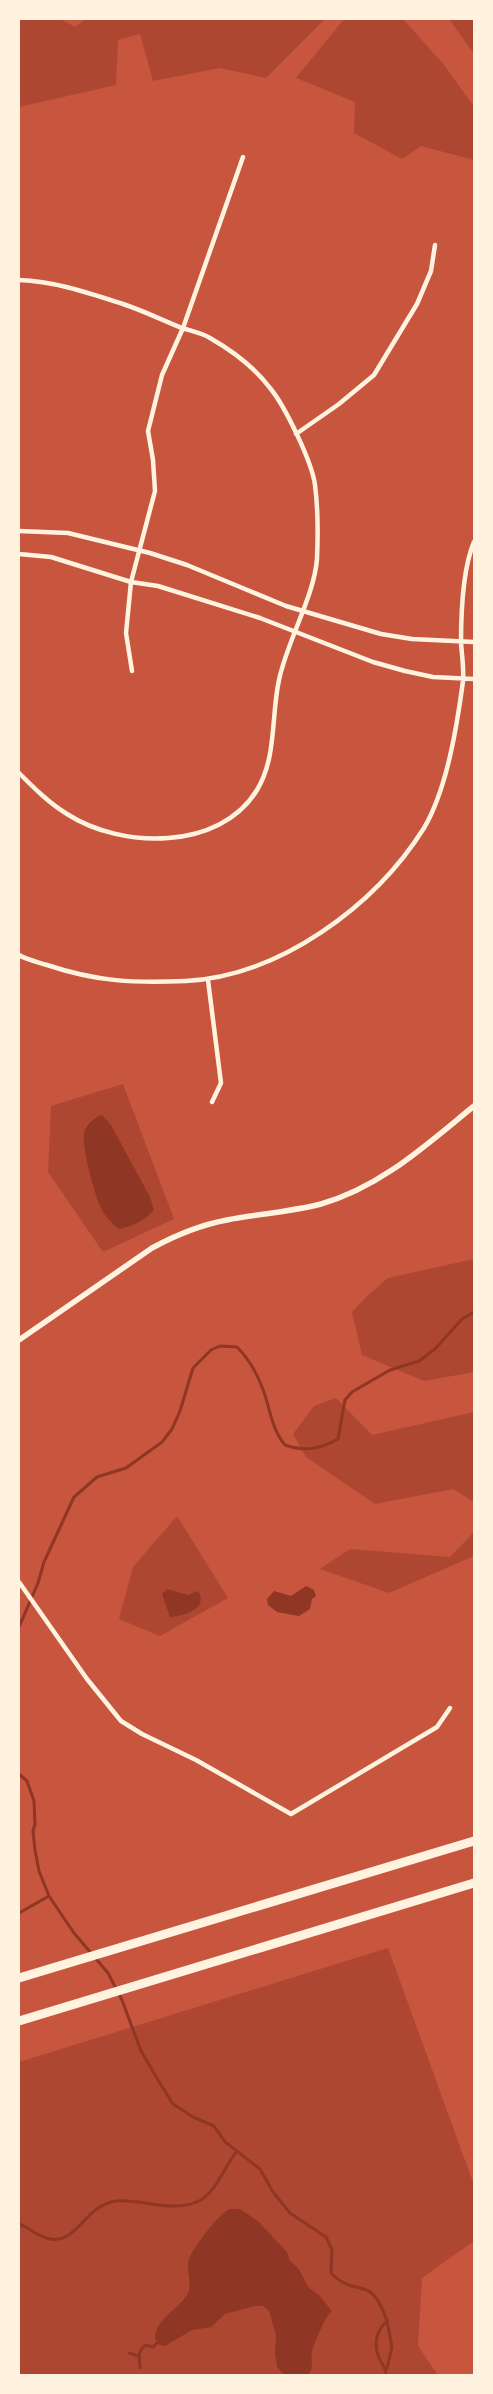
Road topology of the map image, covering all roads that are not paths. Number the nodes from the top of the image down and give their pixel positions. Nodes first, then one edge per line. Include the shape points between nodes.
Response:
1 (243, 157) dead end
2 (435, 244) dead end
3 (19, 280) edge
4 (183, 328) junction
5 (296, 434) junction
6 (19, 531) edge
7 (474, 542) edge
8 (140, 551) junction
9 (19, 554) edge
10 (131, 582) junction
11 (301, 611) junction
12 (295, 630) junction
13 (461, 642) junction
14 (474, 642) edge
15 (132, 671) dead end
16 (474, 678) edge
17 (463, 679) junction
18 (19, 773) edge
19 (19, 954) edge
20 (208, 980) junction
21 (212, 1102) dead end
22 (474, 1106) edge
23 (19, 1340) edge
24 (19, 1582) edge
25 (450, 1708) dead end
26 (474, 1841) edge
27 (474, 1883) edge
28 (19, 1978) edge
29 (19, 2021) edge

1 - 4 street
2 - 5 street via 431,271 417,304 374,375
3 - 4 street via 38,280 93,294 148,312
4 - 5 street via 208,337 243,360 270,388
4 - 8 street via 162,375 148,431 155,491
5 - 11 street via 315,483 317,559
6 - 8 street via 68,533
7 - 13 street via 466,579
8 - 10 street
8 - 11 street via 187,565
9 - 10 street via 50,557
10 - 12 street via 158,586
10 - 15 street via 126,633
11 - 12 street
11 - 13 street via 381,634 412,640
12 - 17 street via 373,662 433,677
12 - 18 street via 278,680 268,763 257,791 234,815 202,833 165,838 125,837 69,815
13 - 14 street
13 - 17 street
16 - 17 street
17 - 20 street via 444,780 424,827 391,872 353,910 315,936 262,963
19 - 20 street via 78,975 134,983
20 - 21 street via 220,1083
22 - 23 street via 406,1161 348,1194 296,1210 226,1220 172,1237
24 - 25 street via 121,1722 291,1814 437,1727
26 - 28 highway
27 - 29 highway

